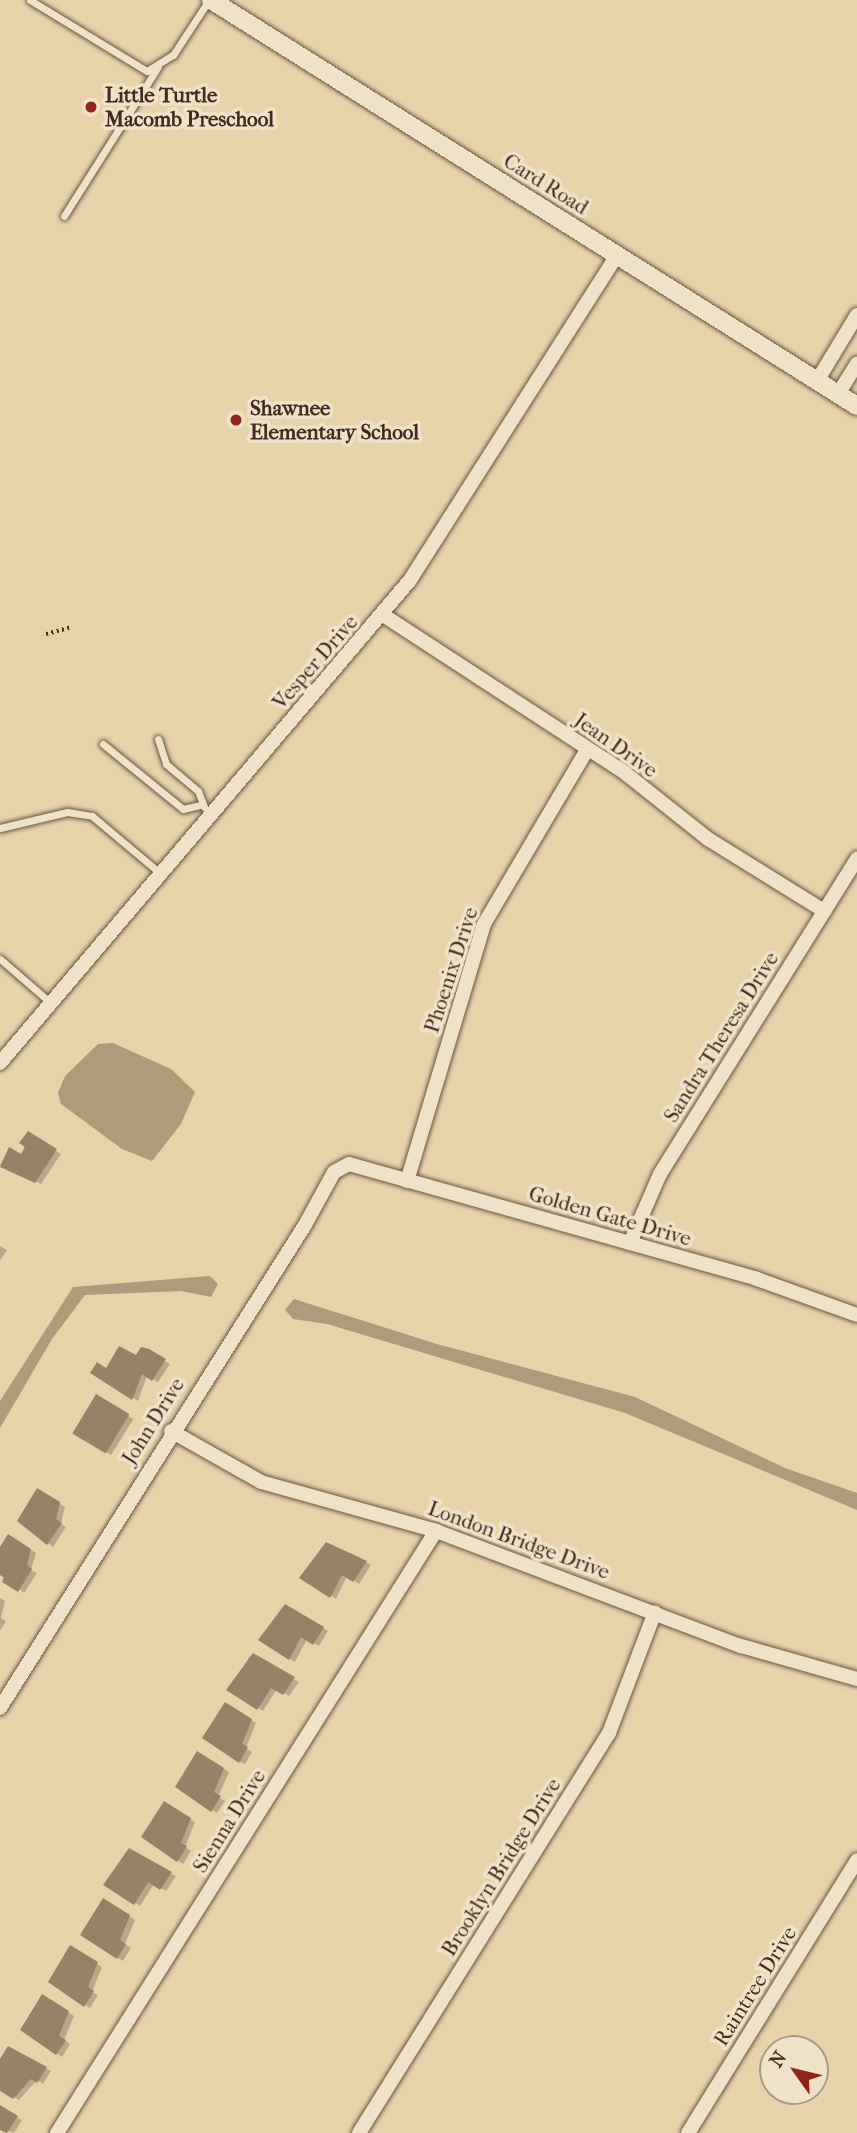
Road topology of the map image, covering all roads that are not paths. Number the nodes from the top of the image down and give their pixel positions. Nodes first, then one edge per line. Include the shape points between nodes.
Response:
1 (30, 0) edge
2 (210, 0) edge
3 (158, 66) junction
4 (64, 216) dead end
5 (617, 255) junction
6 (857, 315) edge
7 (857, 363) edge
8 (817, 381) junction
9 (838, 394) junction
10 (857, 406) edge
11 (383, 615) junction
12 (158, 739) dead end
13 (103, 744) dead end
14 (587, 750) junction
15 (207, 809) junction
16 (0, 828) edge
17 (857, 859) edge
18 (162, 875) junction
19 (824, 911) junction
20 (0, 959) edge
21 (51, 1003) junction
22 (3, 1053) edge
23 (349, 1164) joint
24 (407, 1181) junction
25 (630, 1243) junction
26 (857, 1315) edge
27 (171, 1431) junction
28 (436, 1531) junction
29 (655, 1612) junction
30 (857, 1679) edge
31 (0, 1708) edge
32 (857, 1860) edge
33 (57, 2133) edge
34 (359, 2133) edge
35 (688, 2133) edge

1 - 3 lane via 137,67 147,71
2 - 3 lane via 173,55
2 - 5 street, Card Road
3 - 4 lane
5 - 8 street, Card Road
5 - 11 street, Vesper Drive via 422,563
6 - 8 street
7 - 9 street
8 - 9 street, Card Road
9 - 10 street, Card Road
11 - 14 street, Jean Drive
11 - 15 street, Vesper Drive
12 - 15 lane via 166,764 198,791
13 - 15 lane via 183,808
14 - 19 street, Jean Drive via 625,773 708,839
14 - 24 street, Phoenix Drive via 484,925
15 - 18 street, Vesper Drive
16 - 18 lane via 67,812 85,814
17 - 19 street, Sandra Theresa Drive
18 - 21 street, Vesper Drive
19 - 25 street, Sandra Theresa Drive via 660,1174
20 - 21 lane
21 - 22 street, Vesper Drive
23 - 24 street, Golden Gate Drive
23 - 27 street, John Drive via 334,1172 305,1225
24 - 25 street, Golden Gate Drive
25 - 26 street, Golden Gate Drive via 757,1279
27 - 28 street, London Bridge Drive via 261,1482
27 - 31 street, John Drive
28 - 29 street, London Bridge Drive
28 - 33 street, Sienna Drive
29 - 30 street, London Bridge Drive via 741,1646
29 - 34 street, Brooklyn Bridge Drive via 609,1733
32 - 35 street, Raintree Drive

